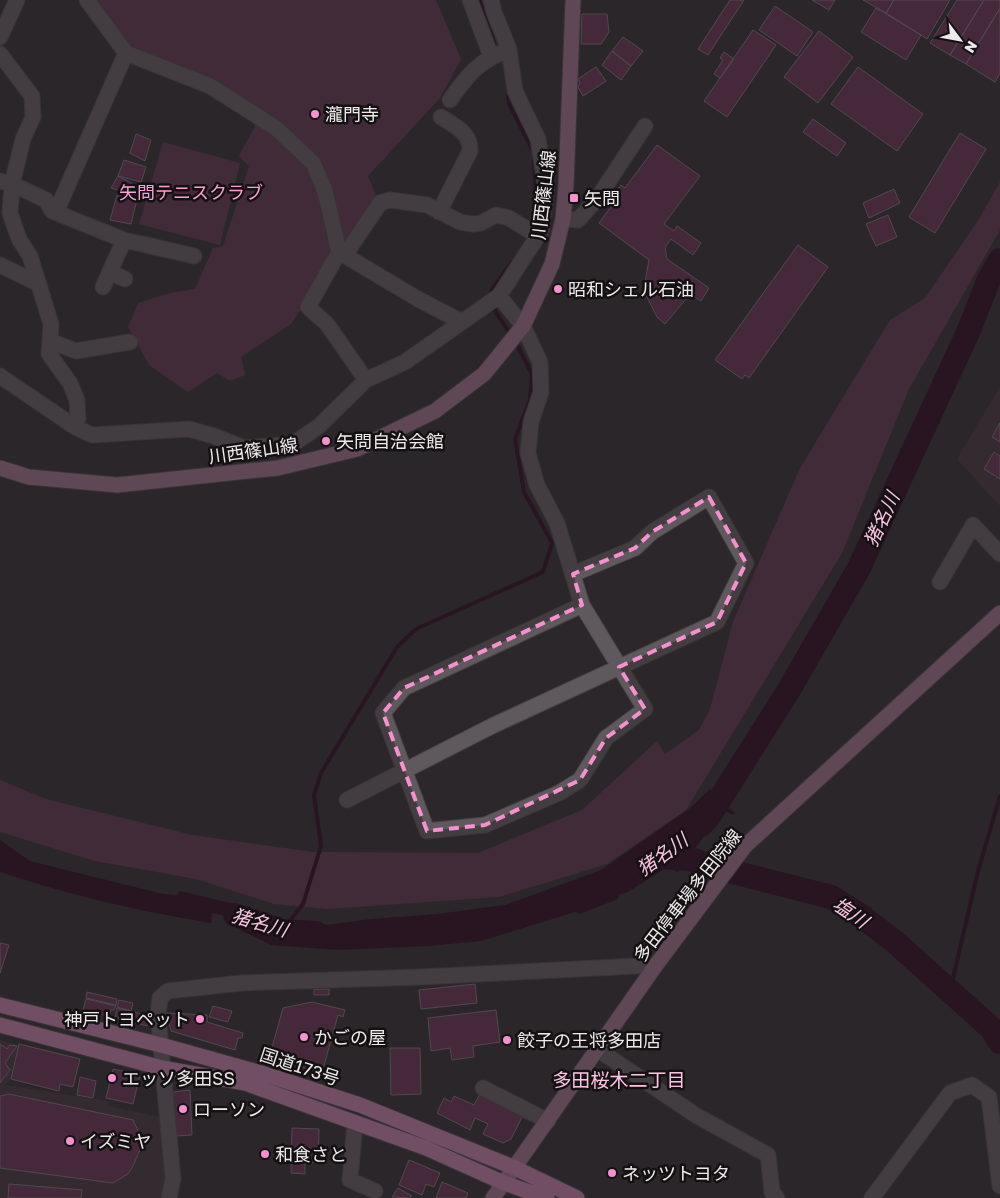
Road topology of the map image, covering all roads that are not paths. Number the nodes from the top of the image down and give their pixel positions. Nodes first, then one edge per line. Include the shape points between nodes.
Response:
1 (17, 0) edge
2 (86, 0) edge
3 (470, 0) edge
4 (492, 0) edge
5 (573, 0) edge
6 (0, 37) edge
7 (509, 49) junction
8 (126, 53) junction
9 (0, 54) edge
10 (491, 56) junction
11 (450, 100) dead end
12 (441, 116) dead end
13 (646, 126) dead end
14 (6, 182) edge
15 (56, 212) junction
16 (439, 212) junction
17 (563, 219) junction
18 (538, 236) junction
19 (124, 240) junction
20 (143, 244) dead end
21 (342, 254) junction
22 (0, 266) edge
23 (110, 272) junction
24 (125, 279) dead end
25 (39, 284) junction
26 (103, 287) dead end
27 (499, 296) junction
28 (462, 322) junction
29 (523, 326) junction
30 (50, 341) junction
31 (130, 342) dead end
32 (0, 376) edge
33 (366, 380) junction
34 (75, 428) junction
35 (0, 468) edge
36 (1000, 554) edge
37 (573, 574) junction
38 (940, 582) dead end
39 (582, 605) junction
40 (1000, 613) edge
41 (619, 667) junction
42 (405, 771) junction
43 (347, 800) dead end
44 (656, 965) junction
45 (0, 1005) edge
46 (0, 1025) edge
47 (161, 1045) junction
48 (597, 1049) junction
49 (162, 1068) junction
50 (483, 1088) dead end
51 (548, 1120) junction
52 (355, 1123) junction
53 (515, 1168) junction
54 (504, 1183) junction
55 (1000, 1186) edge
56 (375, 1192) dead end
57 (169, 1198) edge
58 (493, 1198) edge
59 (547, 1198) edge
60 (577, 1198) edge
61 (777, 1198) edge
62 (872, 1198) edge

1 - 6 street
2 - 8 street
3 - 10 street
4 - 7 street
5 - 17 main road, 川西篠山線
7 - 10 street
7 - 18 street via 515,91 538,139 546,190
8 - 15 street
8 - 21 street via 210,86 276,128 313,163 325,191
9 - 14 street via 32,96 33,117
10 - 11 street via 470,72
12 - 16 street via 468,136 471,143
13 - 17 street via 597,200 578,220
14 - 15 street via 46,200
14 - 25 street via 10,213
15 - 19 street
16 - 18 street via 473,224 496,215 510,218
16 - 21 street via 414,202 390,200 380,204
17 - 29 main road, 川西篠山線 via 552,264
18 - 27 street
19 - 20 street via 194,256
19 - 23 street
21 - 28 street via 418,300
21 - 33 street via 308,307 327,324
22 - 25 street
23 - 24 street
23 - 26 street
25 - 30 street via 51,324
27 - 28 street
27 - 29 street
28 - 33 street via 405,362
29 - 35 main road, 川西篠山線 via 484,374 435,411 357,449 278,468 117,485 29,478
29 - 37 street via 540,362 541,392 532,422 528,453 537,485 557,523
30 - 31 street via 76,351
30 - 34 street via 50,354 70,382 77,400
32 - 34 street
33 - 34 street via 319,426 293,444 244,448 189,429 92,435
36 - 38 street via 973,525
37 - 39 street
37 - 41 street via 635,548 652,532 709,497 746,562 717,622
39 - 41 street
39 - 42 street via 404,688 384,713
40 - 44 main road, 多田停車場多田院線 via 745,846
41 - 42 street
41 - 42 street via 645,709 606,738 580,780 559,793 486,825 427,831
42 - 43 street
44 - 47 street via 241,983 168,991 160,998
44 - 48 main road, 多田停車場多田院線
45 - 47 highway, 国道173号
46 - 49 highway, 国道173号
47 - 49 street
47 - 53 highway, 国道173号 via 360,1105
48 - 51 main road, 多田停車場多田院線
48 - 61 street via 697,1116 768,1154 772,1192
49 - 52 highway, 国道173号 via 245,1083
49 - 57 street via 172,1179
50 - 51 street
51 - 53 main road, 多田停車場多田院線
52 - 54 highway, 国道173号 via 426,1148
52 - 56 street via 350,1180
53 - 54 main road, 多田停車場多田院線
53 - 60 highway, 国道173号
54 - 58 main road, 多田停車場多田院線
54 - 59 highway, 国道173号
55 - 62 street via 989,1097 972,1085 950,1093

